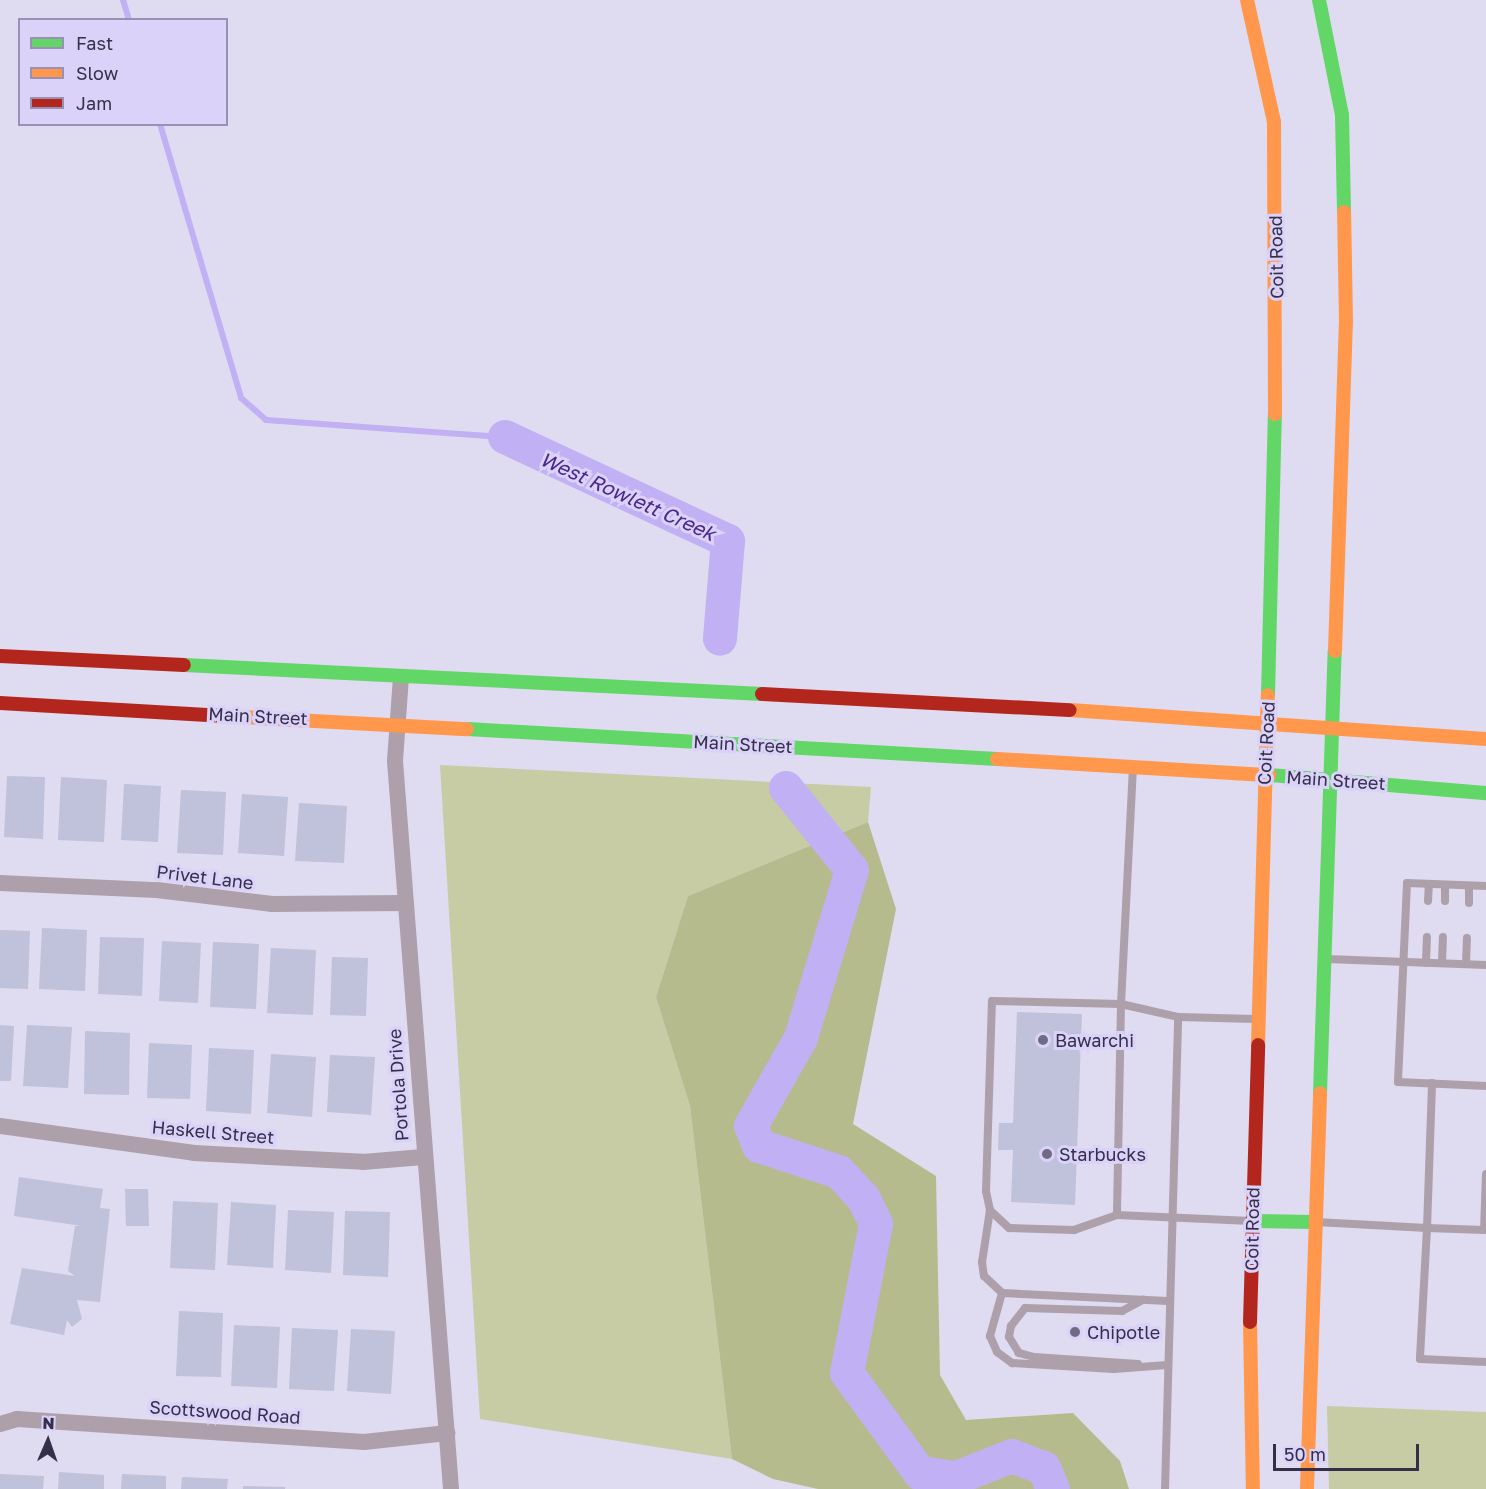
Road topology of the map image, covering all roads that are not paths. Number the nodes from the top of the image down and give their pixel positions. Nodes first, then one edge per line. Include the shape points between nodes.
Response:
1 (1247, 0) edge
2 (1319, 0) edge
3 (0, 656) edge
4 (401, 677) junction
5 (0, 703) edge
6 (1268, 721) junction
7 (398, 724) junction
8 (1332, 724) junction
9 (1486, 739) edge
10 (1133, 767) junction
11 (1264, 774) junction
12 (1331, 778) junction
13 (1486, 793) edge
14 (0, 883) edge
15 (1429, 884) junction
16 (1445, 885) junction
17 (1469, 886) junction
18 (1486, 886) edge
19 (1428, 901) dead end
20 (1444, 901) dead end
21 (405, 903) junction
22 (1468, 903) dead end
23 (1427, 937) dead end
24 (1443, 937) dead end
25 (1467, 938) dead end
26 (1324, 959) junction
27 (1404, 962) junction
28 (1426, 963) junction
29 (1442, 963) junction
30 (1466, 964) junction
31 (1486, 965) edge
32 (1121, 1004) junction
33 (1178, 1017) junction
34 (1257, 1019) junction
35 (1432, 1083) junction
36 (1486, 1086) edge
37 (0, 1126) edge
38 (423, 1157) junction
39 (1486, 1174) edge
40 (990, 1210) junction
41 (1117, 1215) junction
42 (1170, 1220) junction
43 (1252, 1221) junction
44 (1313, 1222) junction
45 (1427, 1228) junction
46 (1485, 1230) edge
47 (1002, 1293) junction
48 (1143, 1300) junction
49 (1168, 1301) junction
50 (1486, 1362) edge
51 (1138, 1364) junction
52 (1167, 1365) junction
53 (0, 1424) edge
54 (448, 1433) junction
55 (451, 1489) edge
56 (1165, 1489) edge
57 (1253, 1489) edge
58 (1306, 1489) edge

1 - 6 main road, Coit Road via 1274,122 1278,321
2 - 8 main road via 1342,116 1345,299
3 - 4 main road
4 - 6 main road
4 - 7 street, Portola Drive
5 - 7 main road, Main Street
6 - 8 main road
6 - 11 main road, Coit Road
7 - 10 main road, Main Street
7 - 21 street, Portola Drive via 395,761
8 - 9 main road
8 - 12 main road
10 - 11 main road, Main Street
10 - 32 lane
11 - 12 main road, Main Street
11 - 34 main road, Coit Road
12 - 13 main road, Main Street
12 - 26 main road
14 - 21 street, Privet Lane via 157,890 272,904
15 - 16 lane
15 - 19 lane
15 - 27 lane via 1407,883
16 - 17 lane
16 - 20 lane
17 - 18 lane
17 - 22 lane
21 - 38 street, Portola Drive
23 - 28 lane
24 - 29 lane
25 - 30 lane
26 - 27 lane
26 - 44 main road
27 - 28 lane
27 - 35 lane via 1398,1082
28 - 29 lane
29 - 30 lane
30 - 31 lane
32 - 33 lane
32 - 40 lane via 992,1001 986,1191
32 - 41 lane
33 - 34 lane
33 - 42 lane
34 - 43 main road, Coit Road
35 - 36 lane
35 - 45 lane
37 - 38 street, Haskell Street via 194,1153 363,1162
38 - 54 street, Portola Drive
39 - 46 lane
40 - 41 lane via 1010,1228 1074,1230
40 - 47 lane via 982,1262 984,1276
41 - 42 lane
42 - 43 lane
42 - 49 lane
43 - 44 main road
43 - 57 main road, Coit Road
44 - 45 lane
44 - 58 main road
45 - 46 lane
45 - 50 lane via 1420,1359
47 - 48 lane
47 - 51 lane via 990,1336 997,1352 1012,1363 1114,1369
48 - 49 lane
48 - 51 lane via 1122,1311 1025,1308 1011,1326 1009,1337 1019,1353 1034,1357
49 - 52 lane
51 - 52 lane
52 - 56 lane
53 - 54 street, Scottswood Road via 17,1419 364,1442
54 - 55 street, Portola Drive

